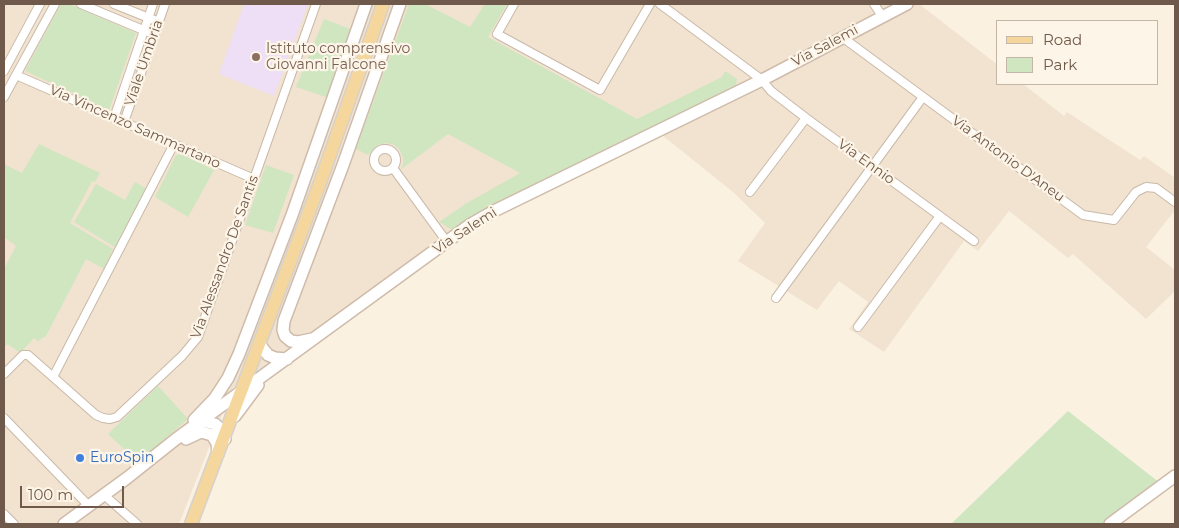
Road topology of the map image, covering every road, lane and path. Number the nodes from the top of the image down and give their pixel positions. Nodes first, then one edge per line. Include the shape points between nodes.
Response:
1 (40, 4) edge
2 (55, 4) edge
3 (81, 4) edge
4 (114, 4) edge
5 (153, 4) edge
6 (165, 4) edge
7 (316, 4) edge
8 (366, 4) edge
9 (383, 4) edge
10 (400, 4) edge
11 (514, 4) edge
12 (650, 4) edge
13 (660, 4) edge
14 (874, 4) edge
15 (907, 4) edge
16 (882, 16) junction
17 (148, 18) junction
18 (159, 22) junction
19 (144, 30) junction
20 (154, 35) junction
21 (842, 37) junction
22 (4, 70) edge
23 (16, 74) junction
24 (762, 80) junction
25 (4, 97) edge
26 (923, 97) junction
27 (114, 118) junction
28 (806, 118) junction
29 (124, 122) junction
30 (174, 144) junction
31 (872, 166) junction
32 (393, 168) dead end
33 (254, 180) junction
34 (321, 180) junction
35 (750, 192) dead end
36 (1175, 202) edge
37 (292, 215) junction
38 (940, 216) junction
39 (974, 241) dead end
40 (447, 242) junction
41 (776, 298) dead end
42 (858, 327) dead end
43 (316, 338) junction
44 (260, 344) junction
45 (287, 359) junction
46 (271, 370) junction
47 (4, 374) edge
48 (53, 377) junction
49 (242, 391) junction
50 (4, 418) edge
51 (202, 421) junction
52 (226, 434) junction
53 (176, 439) junction
54 (162, 452) junction
55 (218, 456) junction
56 (1175, 476) edge
57 (104, 495) junction
58 (89, 506) junction
59 (4, 514) edge
60 (14, 524) edge
61 (64, 524) edge
62 (137, 524) edge
63 (191, 524) edge
64 (1110, 524) edge

1 - 22 street
2 - 23 street
3 - 19 street
4 - 17 street
5 - 17 street, Viale Umbria
6 - 18 street, Viale Umbria
7 - 33 street, Via Alessandro De Santis
8 - 37 street
9 - 34 main road
10 - 43 street via 284,321 282,330 291,341
11 - 12 street via 497,34 600,90
13 - 24 street, Via Ennio
14 - 16 street
15 - 16 street, Via Salemi
16 - 21 street, Via Salemi
17 - 18 street
17 - 19 street, Viale Umbria
18 - 20 street, Viale Umbria
19 - 20 street
19 - 27 street, Viale Umbria
20 - 29 street, Viale Umbria
21 - 24 street, Via Salemi
21 - 26 street, Via Antonio D'Aneu
23 - 25 street
23 - 27 street, Via Vincenzo Sammartano
24 - 28 street, Via Ennio
24 - 40 street, Via Salemi via 494,211
26 - 31 street
26 - 36 street, Via Antonio D'Aneu via 1083,215 1114,220 1136,192 1146,187 1156,188
27 - 29 street, Via Vincenzo Sammartano
28 - 31 street, Via Ennio
28 - 35 street
29 - 30 street, Via Vincenzo Sammartano
30 - 33 street, Via Vincenzo Sammartano
30 - 48 street
31 - 38 street, Via Ennio
31 - 41 street
32 - 40 street
33 - 48 street, Via Alessandro De Santis via 198,337 182,356 117,417 110,419 96,414
34 - 37 street
34 - 44 main road
37 - 53 street via 228,378 215,398
38 - 39 street, Via Ennio
38 - 42 street
40 - 43 street, Via Salemi
43 - 45 street, Via Salemi
44 - 45 street via 268,355
44 - 49 main road
45 - 46 street, Via Salemi
46 - 49 street, Via Salemi
46 - 52 street via 250,394
47 - 48 street via 23,355 28,355
49 - 51 street, Via Salemi
49 - 52 main road
50 - 58 street
51 - 52 street via 215,424
51 - 53 street, Via Salemi
52 - 55 main road
53 - 54 street, Via Salemi
54 - 55 street via 206,432 216,439
54 - 57 street, Via Salemi
55 - 63 main road
56 - 64 street
57 - 58 street, Via Salemi
57 - 62 street
58 - 61 street, Via Salemi
59 - 60 street

